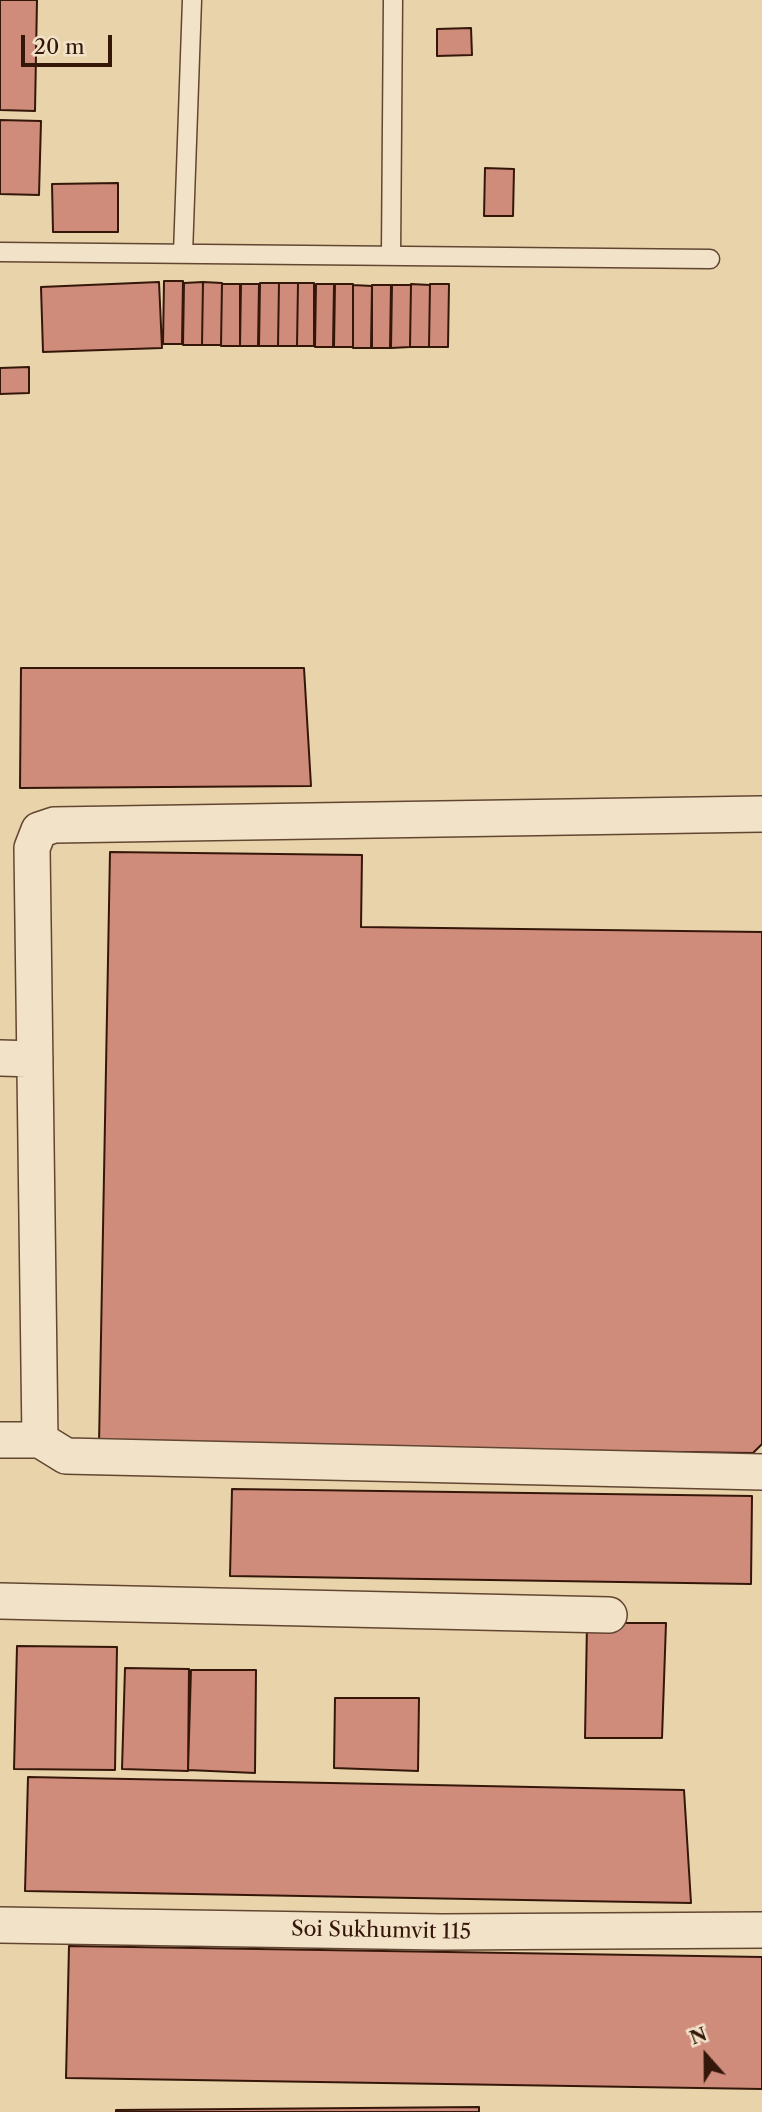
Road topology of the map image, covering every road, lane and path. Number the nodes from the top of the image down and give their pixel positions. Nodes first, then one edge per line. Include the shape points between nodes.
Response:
1 (192, 0) edge
2 (393, 0) edge
3 (0, 252) edge
4 (183, 254) junction
5 (391, 255) junction
6 (710, 259) dead end
7 (762, 814) edge
8 (0, 1058) edge
9 (34, 1059) junction
10 (0, 1440) edge
11 (40, 1440) junction
12 (762, 1472) edge
13 (0, 1601) edge
14 (609, 1615) dead end
15 (0, 1925) edge
16 (762, 1930) edge

1 - 4 lane
2 - 5 lane
3 - 4 lane
4 - 5 lane
5 - 6 lane
7 - 9 street via 54,825 39,830 32,848
8 - 9 street
9 - 11 street
10 - 11 street
11 - 12 street via 66,1456
13 - 14 street
15 - 16 street, Soi Sukhumvit 115 via 442,1932

